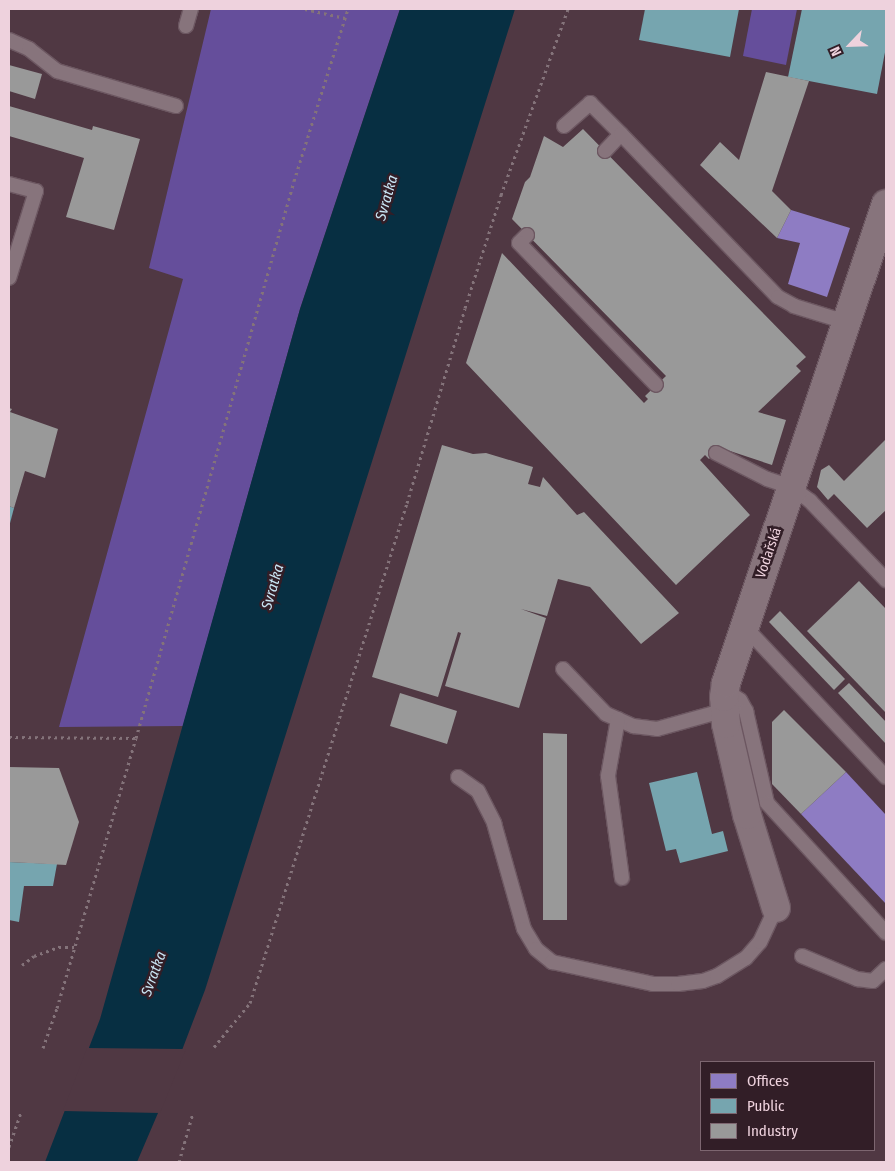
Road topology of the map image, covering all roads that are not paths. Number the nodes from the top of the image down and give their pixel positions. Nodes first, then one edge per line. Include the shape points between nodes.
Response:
1 (191, 9) edge
2 (186, 26) dead end
3 (9, 40) edge
4 (176, 106) dead end
5 (564, 126) dead end
6 (621, 134) junction
7 (605, 151) dead end
8 (9, 184) edge
9 (886, 204) edge
10 (527, 235) dead end
11 (9, 278) edge
12 (846, 322) junction
13 (656, 385) dead end
14 (716, 453) dead end
15 (791, 487) junction
16 (886, 580) edge
17 (744, 626) junction
18 (563, 669) dead end
19 (725, 700) junction
20 (618, 719) junction
21 (458, 777) dead end
22 (886, 777) edge
23 (622, 878) dead end
24 (776, 908) joint
25 (886, 933) edge
26 (802, 956) dead end
27 (886, 969) edge

1 - 2 lane
3 - 4 lane via 57,71
5 - 6 lane via 590,103
6 - 7 lane
6 - 12 lane via 778,297 794,306
8 - 11 lane via 36,191
9 - 12 street, Vodařská
10 - 13 lane via 520,243
12 - 15 street, Vodařská
14 - 15 lane via 767,479
15 - 16 lane via 810,501
15 - 17 street, Vodařská
17 - 19 street, Vodařská via 729,671
17 - 22 lane
18 - 20 lane via 606,714
19 - 20 lane via 657,729 633,726
19 - 24 street, Vodařská via 747,815
19 - 25 lane via 740,700 746,711 770,808
20 - 23 lane via 608,776
21 - 24 lane via 478,791 494,823 524,929 536,949 552,962 654,984 702,981 717,976 746,958 760,942
26 - 27 lane via 865,980 874,981

